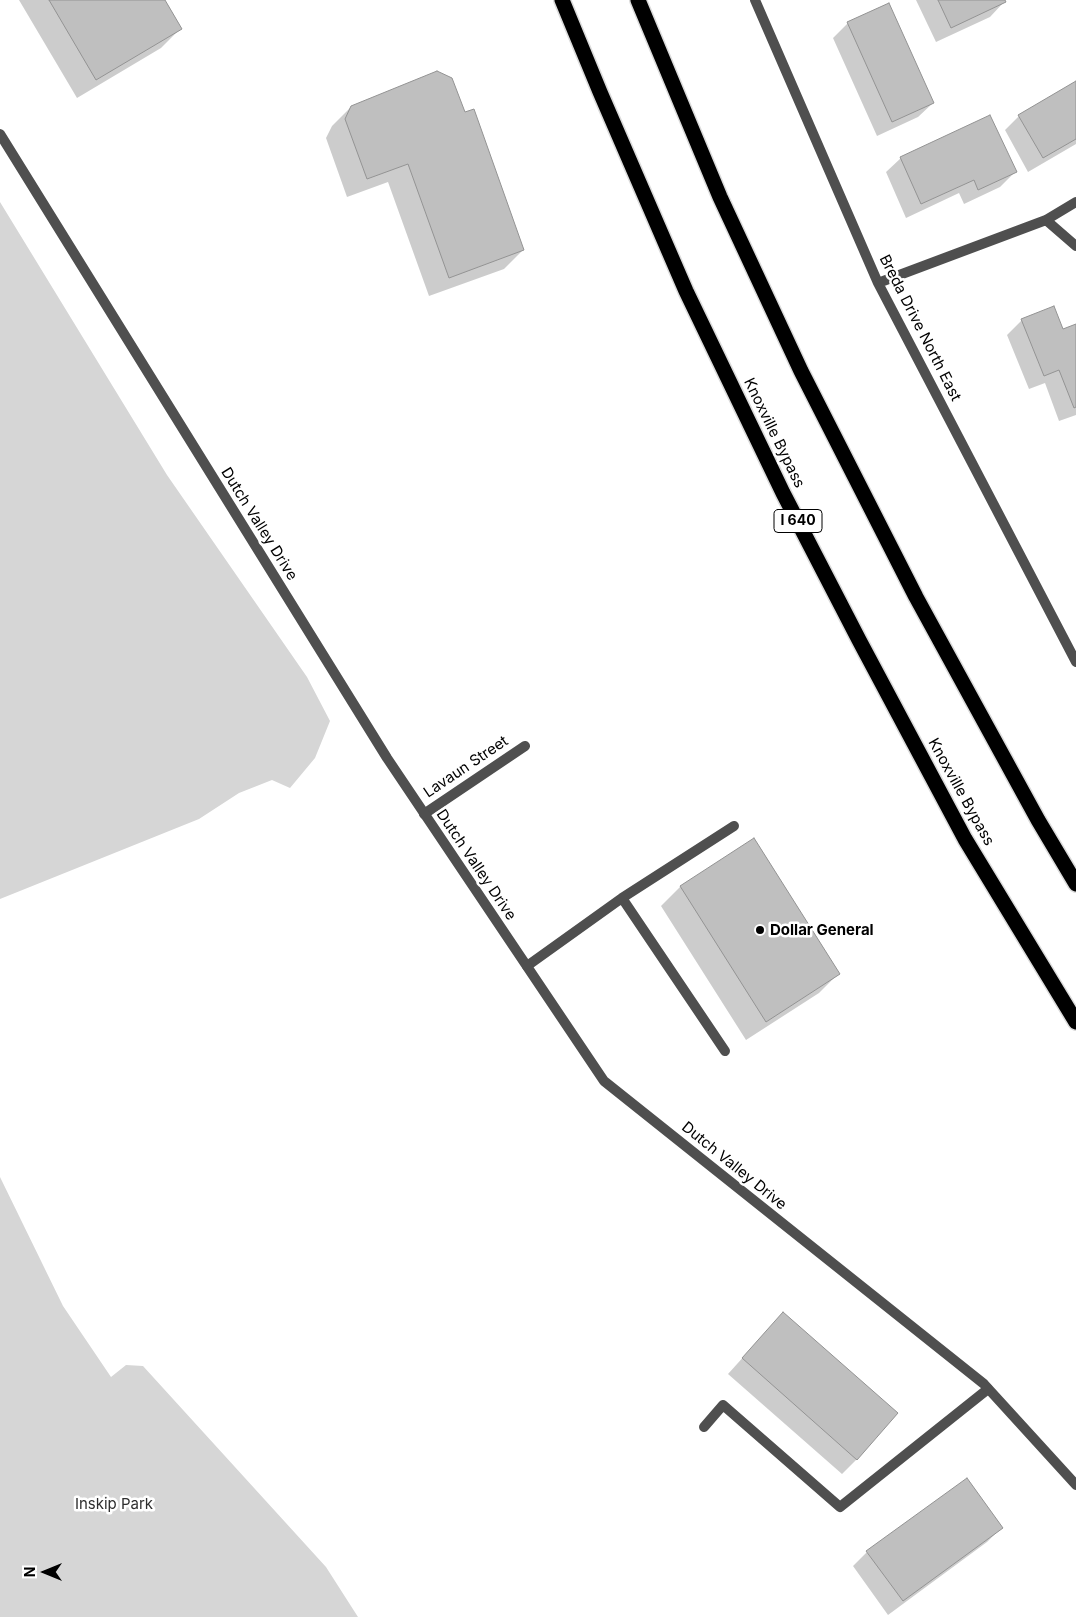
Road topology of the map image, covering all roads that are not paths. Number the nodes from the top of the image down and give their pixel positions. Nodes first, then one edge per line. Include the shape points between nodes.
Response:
1 (562, 0) edge
2 (638, 0) edge
3 (755, 0) edge
4 (0, 134) edge
5 (1076, 202) edge
6 (1046, 220) junction
7 (1076, 246) edge
8 (878, 283) junction
9 (1073, 649) edge
10 (1076, 662) edge
11 (525, 746) dead end
12 (424, 814) junction
13 (734, 826) dead end
14 (1076, 884) edge
15 (622, 898) junction
16 (527, 966) junction
17 (1076, 1022) edge
18 (725, 1050) dead end
19 (988, 1389) junction
20 (704, 1427) dead end
21 (1076, 1485) edge

1 - 17 highway, Knoxville Bypass / I 640 via 686,291 783,493 965,839
2 - 14 highway via 720,197 801,371 916,597
3 - 8 street, Breda Drive North East
4 - 12 street, Dutch Valley Drive
5 - 6 street
6 - 7 street
6 - 8 street
8 - 9 street, Breda Drive North East
9 - 10 street, Breda Drive North East
11 - 12 street, Lavaun Street
12 - 16 street, Dutch Valley Drive
13 - 15 street
15 - 16 street
15 - 18 street
16 - 19 street, Dutch Valley Drive via 604,1081
19 - 20 street via 840,1507 723,1405
19 - 21 street, Dutch Valley Drive

